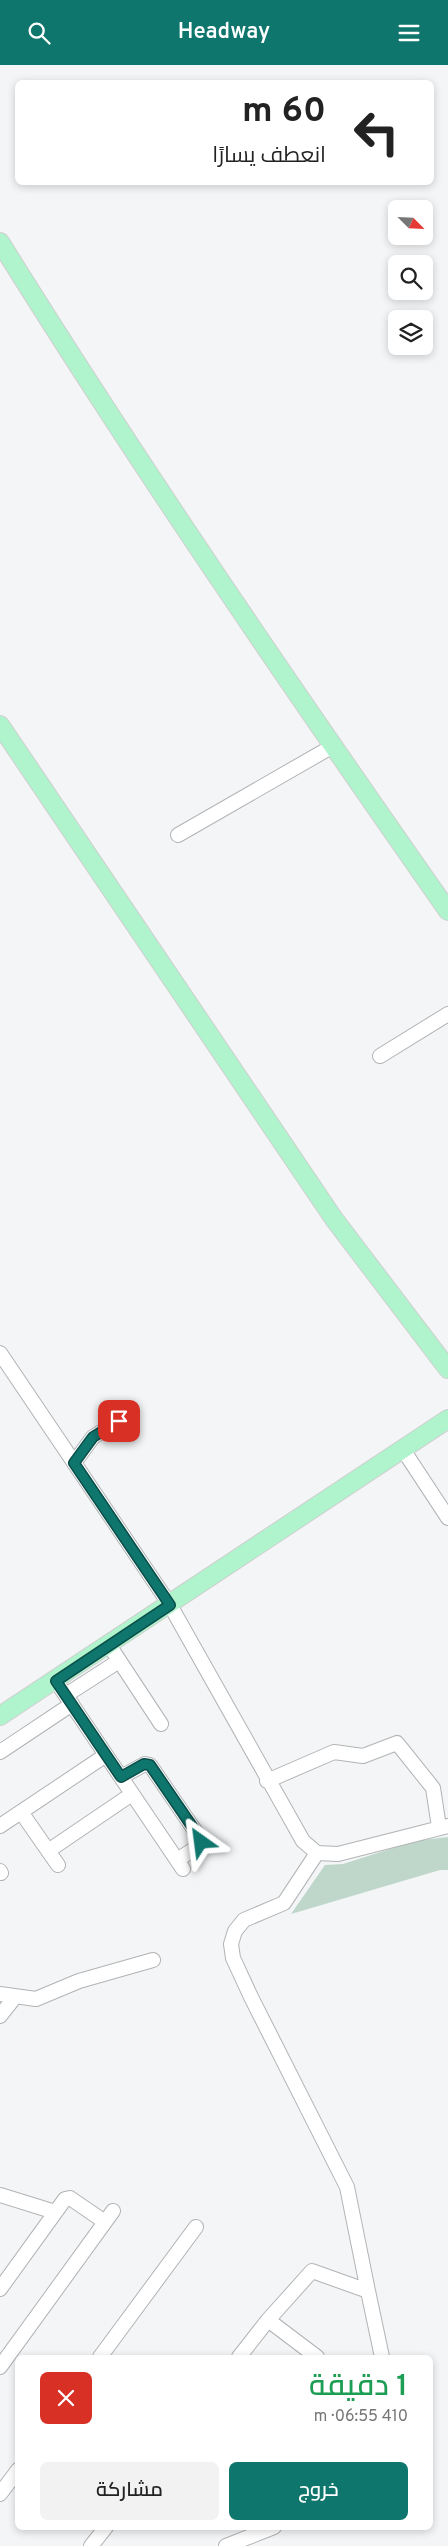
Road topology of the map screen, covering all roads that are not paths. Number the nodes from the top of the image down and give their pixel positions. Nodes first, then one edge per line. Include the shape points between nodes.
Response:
1 (0, 242) edge
2 (0, 725) edge
3 (333, 746) junction
4 (178, 835) dead end
5 (448, 911) edge
6 (448, 1014) edge
7 (380, 1056) dead end
8 (0, 1353) edge
9 (448, 1369) edge
10 (129, 1411) dead end
11 (448, 1419) edge
12 (402, 1448) junction
13 (74, 1463) junction
14 (448, 1518) edge
15 (170, 1605) junction
16 (109, 1645) junction
17 (119, 1661) junction
18 (64, 1693) junction
19 (0, 1716) edge
20 (160, 1724) dead end
21 (0, 1753) edge
22 (106, 1755) junction
23 (121, 1777) junction
24 (268, 1781) junction
25 (132, 1794) junction
26 (22, 1812) junction
27 (0, 1826) edge
28 (444, 1826) edge
29 (48, 1851) junction
30 (318, 1853) junction
31 (58, 1865) dead end
32 (153, 1960) dead end
33 (0, 1994) edge
34 (15, 1997) junction
35 (0, 2016) edge
36 (0, 2195) edge
37 (55, 2212) junction
38 (196, 2227) dead end
39 (0, 2289) edge
40 (368, 2291) junction
41 (268, 2320) junction
42 (101, 2355) edge
43 (241, 2355) edge
44 (313, 2355) edge
45 (382, 2355) edge
46 (0, 2367) edge
47 (15, 2475) edge
48 (0, 2495) edge
49 (104, 2530) edge
50 (266, 2530) edge
51 (91, 2546) edge
52 (226, 2546) edge

1 - 3 main road via 65,346
2 - 9 main road via 334,1219
3 - 4 street
3 - 5 main road
6 - 7 street
8 - 13 street
10 - 13 street via 93,1437
11 - 12 main road
12 - 14 street
12 - 15 main road
13 - 15 street
15 - 16 main road
15 - 24 street
16 - 17 street
16 - 18 main road
17 - 18 street
17 - 20 street
18 - 19 main road
18 - 21 street
18 - 22 street
22 - 23 street
22 - 26 street
23 - 25 street
23 - 25 street via 146,1757 201,1840 180,1864
24 - 28 street via 334,1752 364,1755 397,1743 434,1787
24 - 30 street via 303,1841
25 - 29 street
26 - 27 street
26 - 29 street
28 - 30 street via 338,1855
29 - 31 street
30 - 40 street via 284,1903 244,1920 235,1931 231,1945 251,1997 348,2187
32 - 34 street via 79,1981 36,1999
33 - 34 street
34 - 35 street
36 - 37 street
37 - 39 street
37 - 46 street via 65,2199 70,2198 109,2217
38 - 42 street
40 - 41 street via 312,2271
40 - 45 street
41 - 43 street
41 - 44 street
47 - 48 street
49 - 51 street
50 - 52 street

